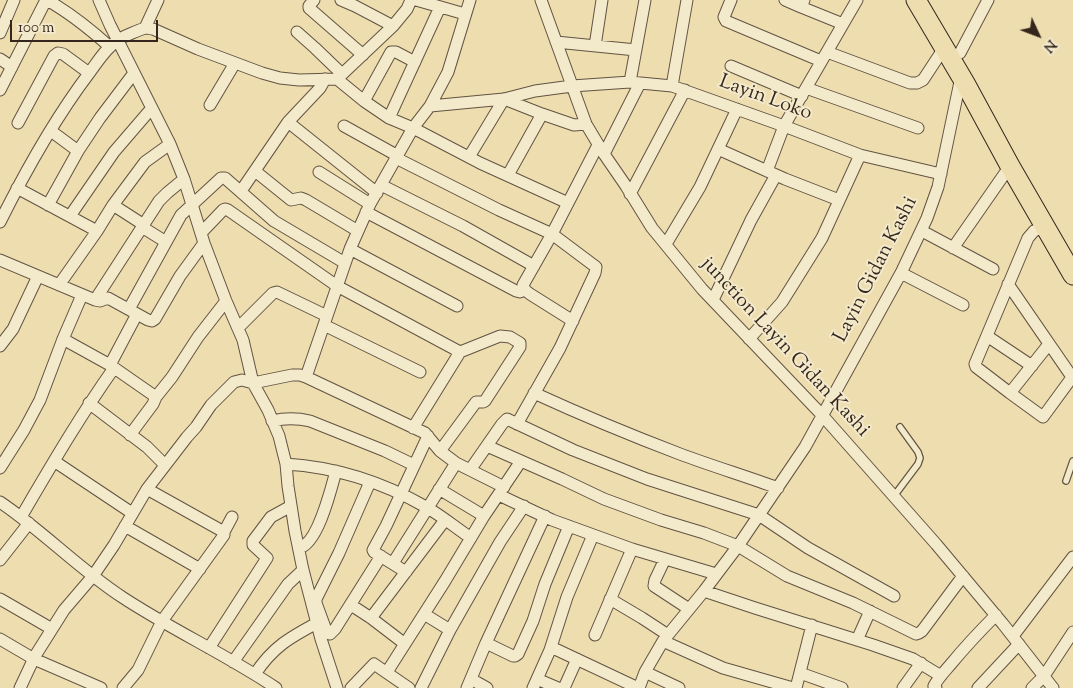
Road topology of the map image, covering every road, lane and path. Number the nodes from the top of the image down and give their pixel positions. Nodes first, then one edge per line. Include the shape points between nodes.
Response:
1 (14, 0) edge
2 (46, 0) edge
3 (99, 0) edge
4 (158, 0) edge
5 (314, 0) edge
6 (341, 0) edge
7 (411, 0) edge
8 (416, 0) edge
9 (470, 0) edge
10 (541, 0) edge
11 (602, 0) edge
12 (645, 0) edge
13 (687, 0) edge
14 (730, 0) edge
15 (784, 0) edge
16 (857, 0) edge
17 (916, 0) edge
18 (930, 0) edge
19 (988, 0) edge
20 (802, 4) edge
21 (440, 7) junction
22 (465, 14) junction
23 (843, 24) junction
24 (393, 26) junction
25 (145, 28) junction
26 (0, 32) edge
27 (297, 32) dead end
28 (556, 42) junction
29 (114, 44) junction
30 (595, 46) junction
31 (636, 50) junction
32 (952, 51) junction
33 (363, 54) junction
34 (824, 57) junction
35 (0, 59) edge
36 (415, 62) junction
37 (235, 63) junction
38 (731, 66) dead end
39 (12, 67) junction
40 (89, 73) junction
41 (134, 73) junction
42 (340, 76) junction
43 (961, 77) junction
44 (325, 79) junction
45 (635, 82) junction
46 (572, 86) junction
47 (672, 86) junction
48 (0, 90) edge
49 (685, 90) junction
50 (804, 92) junction
51 (504, 99) junction
52 (364, 101) junction
53 (210, 104) dead end
54 (430, 106) junction
55 (151, 109) junction
56 (737, 109) junction
57 (542, 114) junction
58 (389, 118) junction
59 (288, 122) junction
60 (18, 123) dead end
61 (586, 124) junction
62 (344, 126) dead end
63 (784, 126) junction
64 (413, 128) junction
65 (918, 128) dead end
66 (51, 131) junction
67 (170, 144) junction
68 (718, 149) junction
69 (601, 150) junction
70 (78, 151) junction
71 (860, 156) junction
72 (397, 157) junction
73 (469, 157) junction
74 (1010, 166) junction
75 (254, 171) junction
76 (319, 172) dead end
77 (772, 173) junction
78 (508, 174) junction
79 (941, 174) junction
80 (184, 179) junction
81 (17, 188) junction
82 (379, 189) junction
83 (241, 191) junction
84 (630, 194) junction
85 (839, 200) junction
86 (568, 203) junction
87 (113, 204) junction
88 (192, 204) junction
89 (48, 205) junction
90 (368, 208) junction
91 (1, 216) edge
92 (70, 216) junction
93 (143, 226) junction
94 (1045, 226) junction
95 (97, 231) junction
96 (358, 231) junction
97 (922, 231) junction
98 (552, 234) junction
99 (202, 238) junction
100 (166, 242) junction
101 (666, 244) junction
102 (953, 248) junction
103 (350, 249) junction
104 (1073, 253) edge
105 (0, 260) edge
106 (345, 263) junction
107 (534, 266) junction
108 (993, 269) dead end
109 (901, 273) junction
110 (1073, 275) edge
111 (38, 276) junction
112 (1008, 284) junction
113 (59, 285) junction
114 (337, 286) junction
115 (525, 290) junction
116 (82, 295) junction
117 (95, 300) junction
118 (713, 300) junction
119 (226, 301) junction
120 (963, 305) dead end
121 (457, 306) dead end
122 (133, 311) junction
123 (325, 321) junction
124 (572, 321) junction
125 (238, 328) junction
126 (987, 336) junction
127 (749, 338) junction
128 (63, 339) junction
129 (1049, 344) junction
130 (0, 346) edge
131 (460, 352) junction
132 (112, 366) junction
133 (1032, 366) junction
134 (420, 372) dead end
135 (1072, 376) edge
136 (306, 377) junction
137 (253, 383) junction
138 (534, 393) junction
139 (1010, 393) junction
140 (156, 397) junction
141 (89, 404) junction
142 (822, 415) junction
143 (272, 421) junction
144 (516, 424) junction
145 (900, 427) dead end
146 (413, 428) junction
147 (130, 435) junction
148 (428, 436) junction
149 (487, 446) junction
150 (440, 451) junction
151 (54, 460) junction
152 (521, 461) junction
153 (1073, 461) edge
154 (456, 463) junction
155 (286, 464) junction
156 (165, 465) junction
157 (414, 465) junction
158 (0, 468) edge
159 (470, 470) junction
160 (336, 471) junction
161 (1066, 481) dead end
162 (370, 482) junction
163 (439, 488) junction
164 (778, 488) junction
165 (147, 489) junction
166 (501, 491) junction
167 (400, 494) junction
168 (894, 496) junction
169 (0, 502) edge
170 (291, 506) junction
171 (524, 506) junction
172 (427, 508) junction
173 (132, 513) junction
174 (759, 515) junction
175 (484, 516) junction
176 (545, 516) junction
177 (232, 517) dead end
178 (25, 520) junction
179 (445, 520) junction
180 (125, 526) junction
181 (569, 526) junction
182 (224, 532) junction
183 (593, 534) junction
184 (471, 538) junction
185 (738, 546) junction
186 (299, 548) junction
187 (632, 549) junction
188 (381, 556) junction
189 (1073, 557) edge
190 (665, 559) junction
191 (0, 560) edge
192 (393, 563) junction
193 (200, 569) junction
194 (303, 570) junction
195 (406, 572) junction
196 (716, 574) junction
197 (93, 576) junction
198 (963, 576) junction
199 (704, 591) junction
200 (894, 596) dead end
201 (0, 599) edge
202 (610, 599) junction
203 (351, 605) junction
204 (689, 609) junction
205 (870, 611) junction
206 (424, 614) junction
207 (996, 615) junction
208 (371, 618) junction
209 (162, 621) junction
210 (317, 623) junction
211 (812, 625) junction
212 (52, 629) junction
213 (450, 630) junction
214 (1073, 632) edge
215 (594, 635) dead end
216 (665, 638) junction
217 (0, 639) edge
218 (857, 640) junction
219 (1016, 640) junction
220 (486, 643) junction
221 (405, 644) junction
222 (209, 648) junction
223 (550, 650) junction
224 (34, 659) junction
225 (577, 659) junction
226 (233, 662) junction
227 (921, 663) junction
228 (387, 672) junction
229 (645, 672) junction
230 (800, 673) junction
231 (255, 674) junction
232 (941, 676) junction
233 (1044, 676) junction
234 (75, 683) edge
235 (469, 683) edge
236 (535, 683) edge
237 (827, 686) edge
238 (20, 688) edge
239 (101, 688) edge
240 (123, 688) edge
241 (276, 688) edge
242 (337, 688) edge
243 (351, 688) edge
244 (409, 688) edge
245 (421, 688) edge
246 (487, 688) edge
247 (558, 688) edge
248 (564, 688) edge
249 (638, 688) edge
250 (678, 688) edge
251 (795, 688) edge
252 (842, 688) edge
253 (903, 688) edge
254 (936, 688) edge
255 (978, 688) edge
256 (1032, 688) edge
257 (1053, 688) edge

1 - 26 street
2 - 29 street
2 - 39 street
3 - 29 street
4 - 25 street
5 - 33 street via 309,8
6 - 24 street
7 - 24 street
8 - 21 street
9 - 22 street
10 - 28 street, junction Layin Gidan Kashi
11 - 30 street
12 - 31 street
13 - 47 street
14 - 34 street via 724,17 726,20
15 - 20 street
16 - 23 street
17 - 32 main road
18 - 32 main road
19 - 32 street
20 - 23 street
21 - 22 street
21 - 36 street
22 - 54 street via 448,72
23 - 34 street
24 - 33 street
25 - 29 street
25 - 37 street
27 - 42 street
28 - 30 street
28 - 46 street, junction Layin Gidan Kashi
29 - 40 street
29 - 41 street
30 - 31 street
31 - 45 street
32 - 34 street via 917,83
32 - 43 main road
32 - 104 main road
33 - 42 street
34 - 50 street
35 - 39 street
36 - 52 street via 390,52
36 - 58 street
37 - 44 street via 280,78
37 - 53 street
38 - 50 street
39 - 48 street
40 - 60 street via 58,53
40 - 66 street
41 - 55 street
41 - 70 street
42 - 44 street
42 - 52 street
43 - 74 main road
43 - 79 street, Layin Gidan Kashi
44 - 59 street
45 - 46 street, Layin Loko
45 - 47 street, Layin Loko
45 - 69 street
46 - 51 street, Layin Loko
46 - 61 street, junction Layin Gidan Kashi
47 - 49 street, Layin Loko
49 - 56 street, Layin Loko
49 - 84 street
50 - 63 street
50 - 65 street
51 - 54 street, Layin Loko
51 - 57 street
51 - 73 street
52 - 58 street
54 - 64 street
55 - 67 street
55 - 92 street via 114,152
56 - 63 street, Layin Loko
56 - 68 street
57 - 61 street via 574,125
57 - 78 street
58 - 64 street
59 - 75 street
59 - 82 street
61 - 69 street, junction Layin Gidan Kashi
62 - 72 street
63 - 71 street, Layin Loko
63 - 77 street
64 - 72 street
64 - 73 street
66 - 70 street
66 - 81 street
67 - 80 street
67 - 87 street via 145,162
68 - 77 street
68 - 101 street
69 - 84 street, junction Layin Gidan Kashi
69 - 86 street
70 - 89 street
71 - 79 street, Layin Loko
71 - 85 street
72 - 82 street
72 - 98 street
73 - 78 street
74 - 94 main road
74 - 102 street
75 - 83 street
75 - 96 street via 291,200 306,200
76 - 90 street
77 - 85 street
77 - 118 street
78 - 86 street
79 - 97 street, Layin Gidan Kashi
80 - 88 street
80 - 93 street via 159,201
81 - 89 street
81 - 91 street
82 - 90 street
82 - 107 street via 463,226
83 - 88 street via 221,178
83 - 106 street via 265,215
84 - 101 street, junction Layin Gidan Kashi
85 - 127 street via 822,238 782,302
86 - 98 street
87 - 93 street
87 - 95 street
88 - 99 street
88 - 100 street via 181,215
89 - 92 street
90 - 96 street
90 - 115 street via 516,291
92 - 95 street
93 - 100 street
93 - 117 street
94 - 110 main road
94 - 112 street via 1028,238
95 - 113 street
96 - 103 street
97 - 102 street
97 - 109 street, Layin Gidan Kashi
98 - 107 street
98 - 124 street via 596,267
99 - 114 street via 225,209
99 - 119 street
99 - 122 street via 155,319 148,320
100 - 122 street
101 - 118 street, junction Layin Gidan Kashi
102 - 108 street
103 - 106 street
103 - 121 street
105 - 111 street
106 - 114 street
107 - 115 street via 523,285
109 - 120 street
109 - 142 street, Layin Gidan Kashi
111 - 113 street
111 - 130 street
112 - 126 street
112 - 129 street
113 - 116 street
114 - 123 street
114 - 131 street
115 - 124 street
116 - 117 street
116 - 128 street
117 - 122 street via 100,302 108,298
118 - 127 street, junction Layin Gidan Kashi
119 - 125 street
119 - 140 street
122 - 132 street
123 - 125 street via 277,292
123 - 134 street
123 - 136 street
124 - 138 street
125 - 137 street
126 - 133 street
126 - 139 street via 976,367
127 - 142 street, junction Layin Gidan Kashi
128 - 132 street
128 - 158 street via 40,400
129 - 133 street
129 - 135 street
131 - 146 street
131 - 150 street via 500,336 510,337 521,344 485,401 476,402
132 - 140 street
132 - 141 street
133 - 139 street
135 - 139 street via 1043,417
136 - 137 street via 292,375
136 - 146 street
137 - 143 street
137 - 156 street via 234,382 211,405
138 - 144 street
138 - 164 street via 638,438
140 - 147 street
141 - 147 street
141 - 151 street
142 - 164 street, Layin Gidan Kashi
142 - 168 street, junction Layin Gidan Kashi
143 - 155 street
143 - 157 street via 287,418 310,420
144 - 149 street via 505,420
144 - 174 street via 647,479
145 - 168 lane via 920,458
146 - 148 street
147 - 156 street
148 - 150 street
148 - 157 street
149 - 152 street
149 - 159 street
150 - 154 street
151 - 173 street
151 - 178 street
152 - 166 street
152 - 185 street via 604,499
153 - 161 lane
154 - 159 street
154 - 163 street
155 - 160 street
155 - 170 street
156 - 165 street
157 - 167 street
159 - 166 street
160 - 162 street
160 - 186 street via 321,519 311,539
162 - 167 street
162 - 203 street via 316,599 327,633 335,629
163 - 172 street
163 - 175 street
164 - 174 street, Layin Gidan Kashi
165 - 173 street
165 - 182 street
166 - 171 street
166 - 175 street
167 - 172 street
167 - 188 street via 372,550
168 - 198 street, junction Layin Gidan Kashi
169 - 178 street
170 - 186 street
170 - 222 street via 271,517 253,541 253,545 267,558
171 - 176 street
171 - 213 street
172 - 179 street
172 - 192 street
173 - 180 street
174 - 185 street, Layin Gidan Kashi
174 - 200 street via 808,548
175 - 184 street
176 - 181 street
176 - 220 street
177 - 182 street
178 - 191 street
178 - 197 street
179 - 184 street
179 - 195 street
180 - 193 street
180 - 197 street
181 - 183 street
181 - 220 street via 518,654 513,656
182 - 193 street
183 - 187 street
183 - 223 street
184 - 206 street
185 - 196 street, Layin Gidan Kashi
185 - 205 street via 787,576
186 - 194 street
187 - 190 street
187 - 202 street
188 - 192 street
188 - 203 street
189 - 219 street
190 - 196 street
190 - 204 street via 654,586
192 - 195 street
193 - 209 street
194 - 210 street
194 - 226 street via 288,584
195 - 208 street
196 - 199 street, Layin Gidan Kashi
197 - 209 street
197 - 212 street
198 - 205 street via 919,633
198 - 207 street, junction Layin Gidan Kashi
199 - 204 street, Layin Gidan Kashi
199 - 211 street
201 - 212 street
202 - 215 street
202 - 216 street via 642,618
203 - 208 street
204 - 216 street, Layin Gidan Kashi
205 - 218 street
206 - 213 street
206 - 221 street
207 - 219 street, junction Layin Gidan Kashi
207 - 232 street
208 - 221 street
209 - 222 street
209 - 240 street via 138,670
210 - 231 street via 289,638 264,660
210 - 242 street
211 - 218 street
211 - 230 street
212 - 224 street
213 - 245 street
214 - 233 street
216 - 229 street, Layin Gidan Kashi
216 - 251 street via 723,668
217 - 224 street
218 - 227 street
219 - 233 street, junction Layin Gidan Kashi
219 - 255 street
220 - 235 street
221 - 228 street
222 - 226 street
223 - 225 street
223 - 236 street
224 - 234 street
224 - 238 street
225 - 248 street
225 - 249 street
226 - 231 street
227 - 232 street
227 - 253 street
228 - 243 street via 374,664
228 - 244 street
229 - 249 street, Layin Gidan Kashi
229 - 250 street
230 - 237 street
230 - 251 street
231 - 241 street
232 - 254 street via 934,686
233 - 256 street
233 - 257 street, junction Layin Gidan Kashi
234 - 239 street
235 - 246 street
236 - 247 street
237 - 252 street

